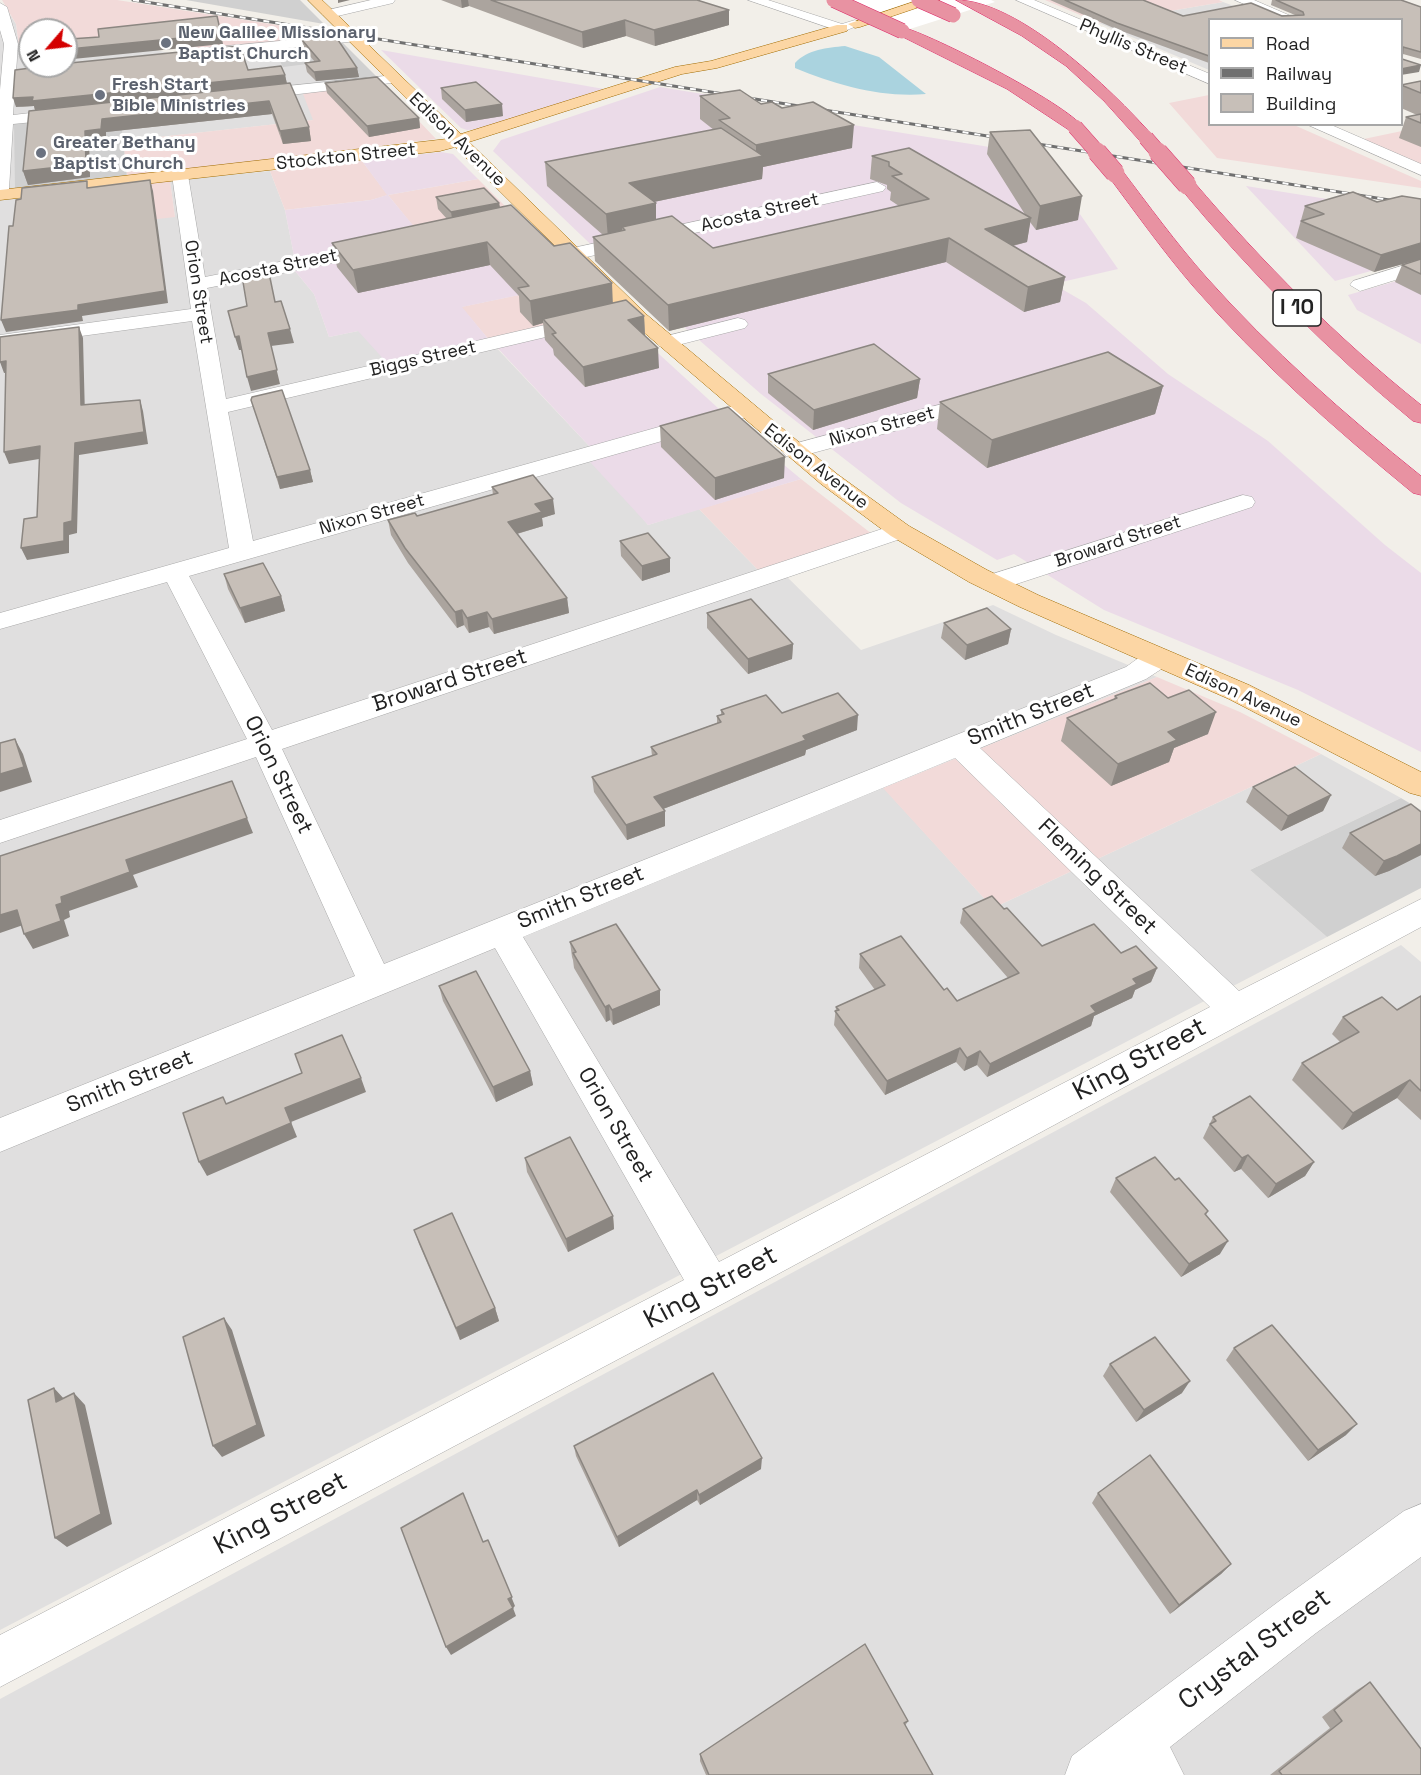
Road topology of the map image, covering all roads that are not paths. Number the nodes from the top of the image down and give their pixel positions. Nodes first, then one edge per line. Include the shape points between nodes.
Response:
1 (388, 0) edge
2 (755, 0) edge
3 (779, 0) edge
4 (834, 0) edge
5 (868, 0) edge
6 (895, 0) edge
7 (919, 0) edge
8 (933, 0) edge
9 (963, 0) edge
10 (1023, 0) edge
11 (1242, 0) edge
12 (0, 7) edge
13 (322, 7) edge
14 (1289, 18) edge
15 (968, 22) dead end
16 (839, 23) junction
17 (4, 27) edge
18 (353, 38) junction
19 (182, 55) edge
20 (1038, 59) dead end
21 (680, 70) junction
22 (9, 71) edge
23 (395, 79) junction
24 (1208, 80) edge
25 (234, 96) edge
26 (92, 111) edge
27 (3, 120) edge
28 (1319, 126) edge
29 (1075, 127) junction
30 (1146, 138) junction
31 (459, 142) junction
32 (1421, 170) edge
33 (180, 175) junction
34 (877, 187) edge
35 (0, 189) edge
36 (0, 195) edge
37 (398, 243) edge
38 (573, 254) junction
39 (1421, 266) edge
40 (198, 284) junction
41 (1360, 285) dead end
42 (631, 311) junction
43 (202, 314) junction
44 (738, 324) dead end
45 (0, 341) edge
46 (666, 342) junction
47 (999, 396) edge
48 (216, 408) junction
49 (745, 410) junction
50 (1421, 416) edge
51 (794, 451) junction
52 (1421, 488) edge
53 (1243, 502) dead end
54 (900, 531) junction
55 (242, 552) junction
56 (174, 571) junction
57 (992, 583) junction
58 (0, 621) edge
59 (1159, 658) junction
60 (264, 743) junction
61 (958, 744) junction
62 (1421, 785) edge
63 (0, 832) edge
64 (1421, 912) edge
65 (502, 931) junction
66 (375, 982) junction
67 (1236, 1010) junction
68 (0, 1135) edge
69 (711, 1288) junction
70 (1421, 1528) edge
71 (0, 1662) edge
72 (1147, 1758) edge
73 (1091, 1775) edge

1 - 13 street
2 - 16 street
3 - 16 street
4 - 29 highway, bridge via 994,75
5 - 29 highway, I 10 via 1010,75
6 - 16 main road, Stockton Street
7 - 15 highway, bridge
8 - 16 main road, Stockton Street
9 - 30 highway, I 10 via 1031,36 1071,63
10 - 24 street, Phyllis Street
11 - 14 street
12 - 17 street
13 - 18 main road, Edison Avenue
16 - 21 main road, Stockton Street via 712,65
16 - 21 main road, Stockton Street via 713,54
17 - 22 street via 11,44
18 - 19 street
18 - 23 main road, Edison Avenue
20 - 30 highway via 1093,95
21 - 31 main road, Stockton Street
22 - 27 street
23 - 25 street
23 - 31 main road, Edison Avenue
26 - 27 street
27 - 35 street
28 - 32 street
29 - 52 highway, I 10, bridge via 1116,173 1187,267 1266,352
30 - 50 highway, I 10, bridge via 1279,291
31 - 33 main road, Stockton Street via 401,152
31 - 38 main road, Edison Avenue via 524,218
33 - 36 main road, Stockton Street
33 - 40 street, Orion Street
34 - 38 street, Acosta Street
37 - 40 street, Acosta Street
38 - 42 main road, Edison Avenue
39 - 41 street
40 - 43 street, Orion Street
42 - 46 main road, Edison Avenue
42 - 48 street, Biggs Street
43 - 45 street, Acosta Street
43 - 48 street, Orion Street
44 - 46 street
46 - 49 main road, Edison Avenue
47 - 51 street, Nixon Street
48 - 55 street, Orion Street
49 - 51 main road, Edison Avenue
49 - 55 street, Nixon Street
51 - 54 main road, Edison Avenue
53 - 57 street, Broward Street
54 - 57 main road, Edison Avenue
54 - 60 street, Broward Street
55 - 56 street, Nixon Street
56 - 58 street, Nixon Street
56 - 60 street, Orion Street
57 - 59 main road, Edison Avenue
59 - 61 street, Smith Street via 1136,673
59 - 62 main road, Edison Avenue via 1295,719
60 - 63 street, Broward Street
60 - 66 street, Orion Street
61 - 65 street, Smith Street
61 - 67 street, Fleming Street
64 - 67 street, King Street
65 - 66 street, Smith Street
65 - 69 street, Orion Street
66 - 68 street, Smith Street
67 - 69 street, King Street
69 - 71 street, King Street
70 - 72 street, Crystal Street
72 - 73 street, Crystal Street

